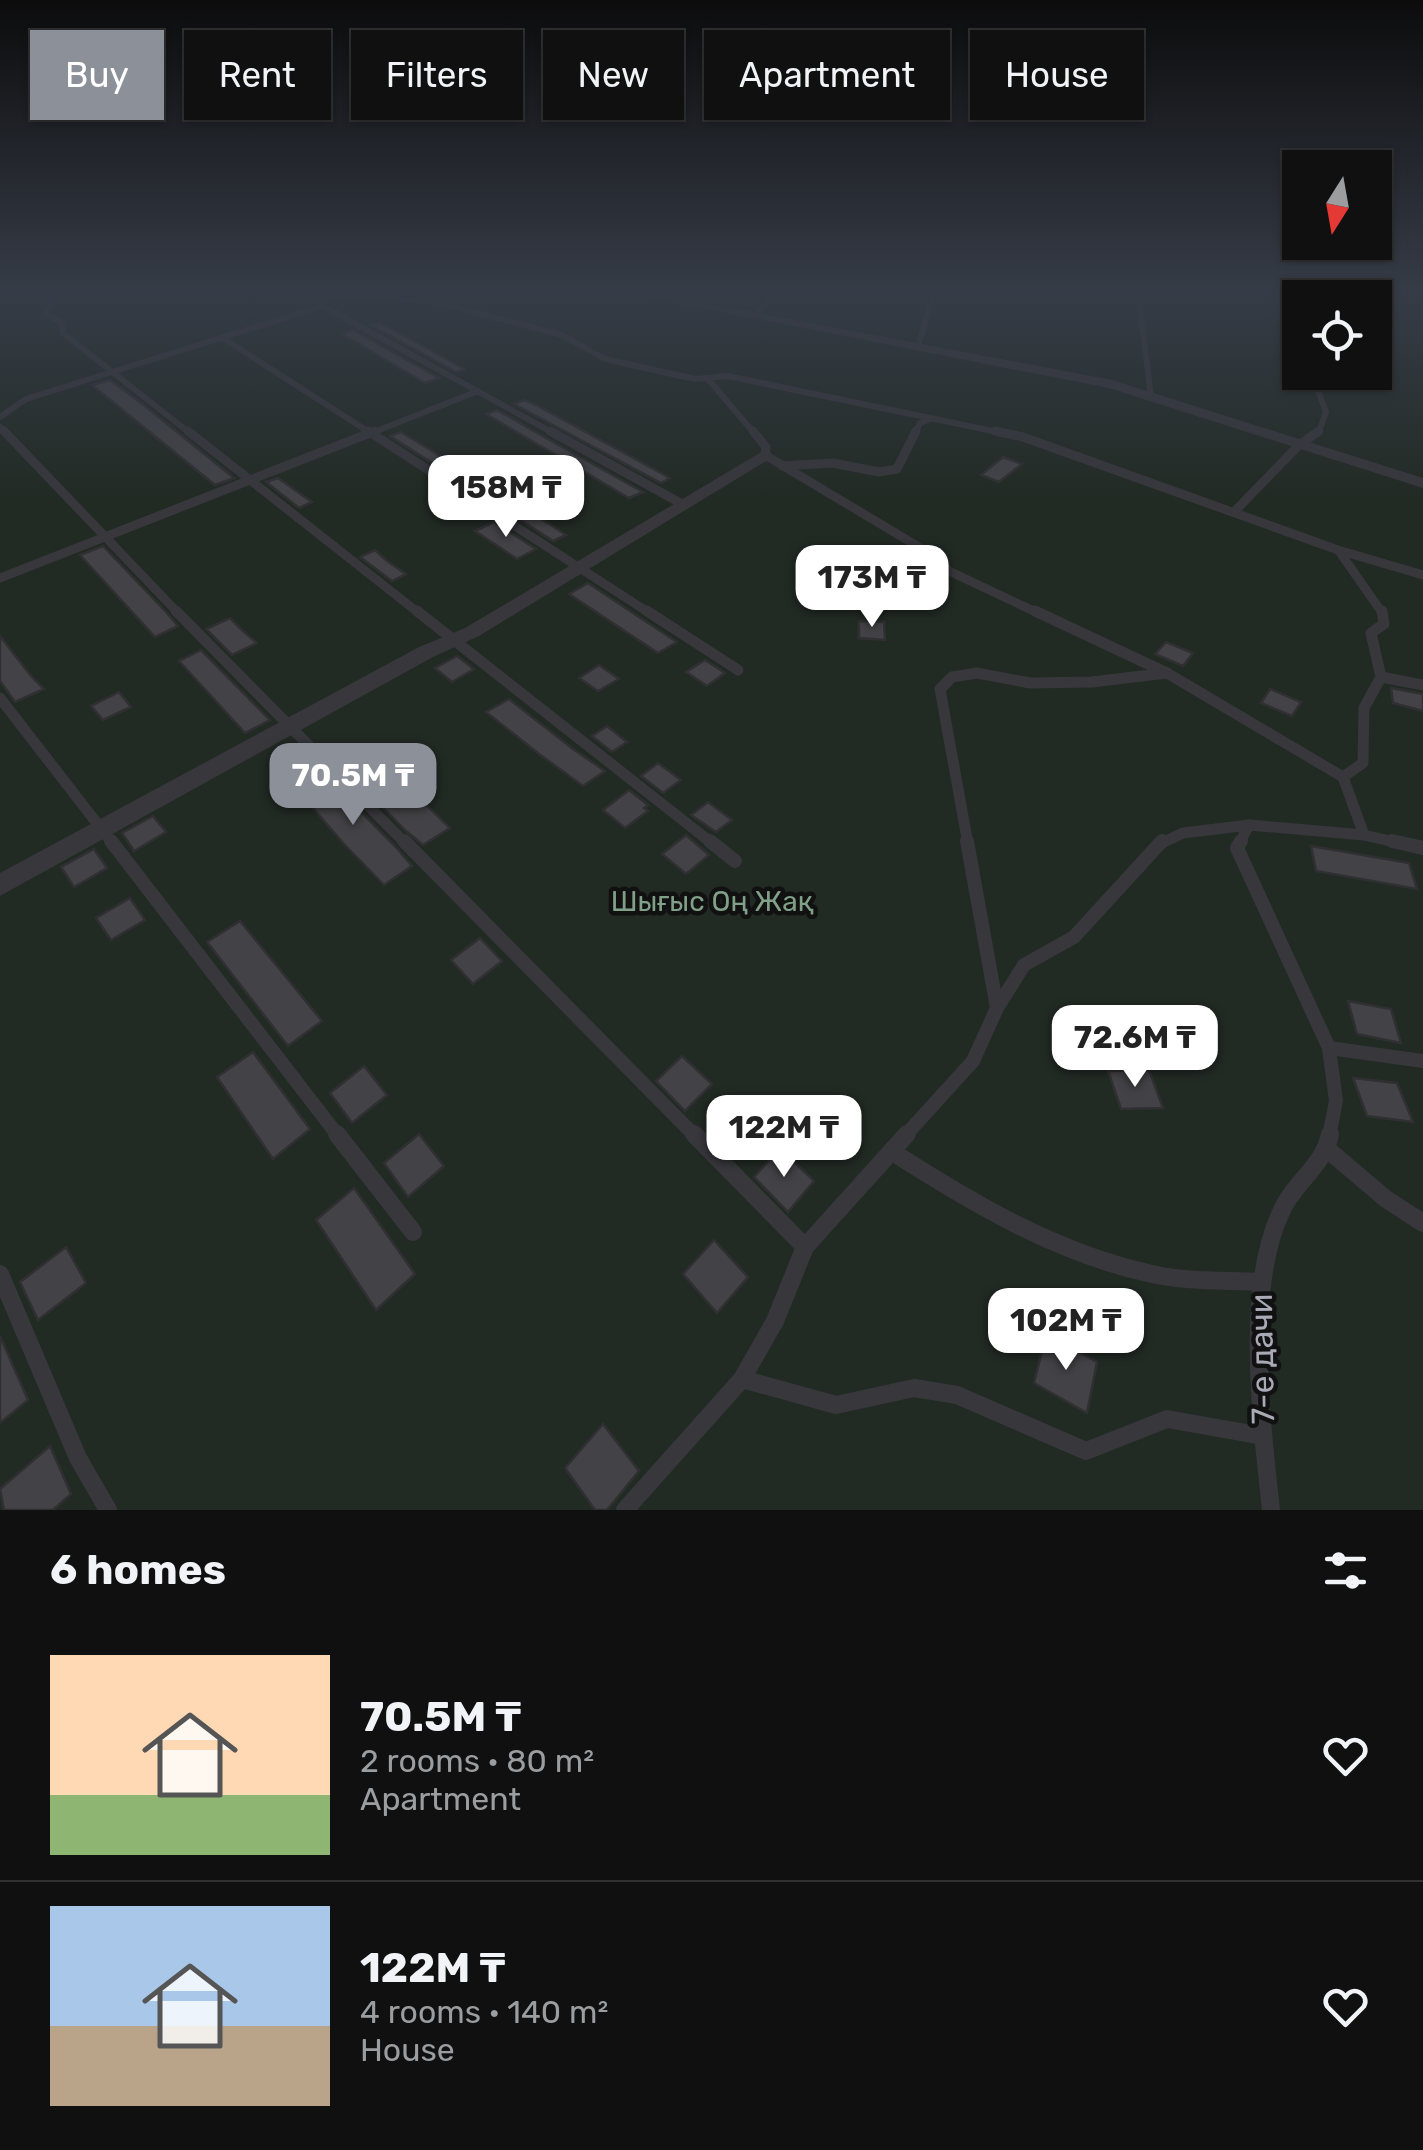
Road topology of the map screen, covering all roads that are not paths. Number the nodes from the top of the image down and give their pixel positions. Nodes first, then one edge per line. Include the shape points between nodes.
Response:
1 (98, 361) edge
2 (149, 361) edge
3 (261, 361) edge
4 (424, 361) edge
5 (617, 361) edge
6 (991, 361) edge
7 (1147, 361) edge
8 (112, 373) junction
9 (708, 380) junction
10 (1318, 390) edge
11 (478, 391) junction
12 (1151, 397) junction
13 (26, 399) junction
14 (0, 407) edge
15 (0, 417) edge
16 (932, 418) junction
17 (0, 427) edge
18 (372, 433) junction
19 (1299, 445) junction
20 (773, 460) junction
21 (249, 480) junction
22 (1423, 483) edge
23 (684, 505) junction
24 (1235, 511) junction
25 (103, 537) junction
26 (1338, 550) junction
27 (580, 567) junction
28 (1423, 576) edge
29 (0, 578) edge
30 (453, 640) junction
31 (738, 670) dead end
32 (1168, 672) junction
33 (1382, 677) junction
34 (1423, 685) edge
35 (0, 698) edge
36 (292, 725) junction
37 (1343, 777) junction
38 (1249, 825) junction
39 (104, 830) junction
40 (1364, 835) junction
41 (1423, 848) edge
42 (735, 861) dead end
43 (0, 885) edge
44 (997, 1008) junction
45 (1329, 1048) junction
46 (1423, 1061) edge
47 (1327, 1150) junction
48 (894, 1153) junction
49 (1423, 1223) edge
50 (413, 1232) dead end
51 (805, 1247) junction
52 (0, 1274) edge
53 (1260, 1282) junction
54 (742, 1379) junction
55 (1263, 1436) junction
56 (108, 1510) edge
57 (625, 1510) edge
58 (1272, 1510) edge

1 - 8 lane
2 - 8 lane
3 - 18 lane
4 - 11 lane
5 - 9 lane
6 - 12 street
7 - 12 lane
8 - 13 lane
8 - 21 lane
9 - 16 lane via 728,376
9 - 20 lane
10 - 19 lane via 1326,412 1318,435
11 - 18 lane
11 - 23 lane
12 - 19 street
13 - 14 lane
13 - 15 lane
16 - 20 lane via 920,423 897,469
16 - 24 lane via 1023,436
17 - 25 lane
18 - 21 lane
18 - 27 lane
19 - 22 street
19 - 24 lane
20 - 23 street
20 - 32 lane via 960,577
21 - 25 lane
21 - 30 lane
23 - 27 street
24 - 26 lane
25 - 29 lane
25 - 36 lane
26 - 28 lane
26 - 33 lane via 1383,613 1384,624 1370,642
27 - 30 street
27 - 31 lane
30 - 36 street
30 - 42 lane
32 - 37 lane
32 - 44 lane via 1092,682 977,673 952,677 940,689
33 - 34 lane
33 - 37 lane via 1364,708 1363,763
35 - 39 lane
36 - 39 street
36 - 51 lane
37 - 40 lane
38 - 40 lane
38 - 44 lane via 1163,840 1074,937 1024,965
38 - 45 lane, 7-е дачи via 1237,848
39 - 43 street
39 - 50 lane
40 - 41 lane
44 - 48 lane via 973,1061
45 - 46 lane
45 - 47 lane, 7-е дачи via 1336,1101
47 - 49 lane
47 - 53 lane, 7-е дачи via 1281,1210
48 - 51 lane
48 - 53 lane via 1058,1248 1155,1274
51 - 54 lane via 776,1321
52 - 56 lane via 78,1458
53 - 55 lane, 7-е дачи
54 - 55 lane via 836,1405 914,1388 957,1395 1086,1451 1167,1418
54 - 57 lane
55 - 58 lane, 7-е дачи

